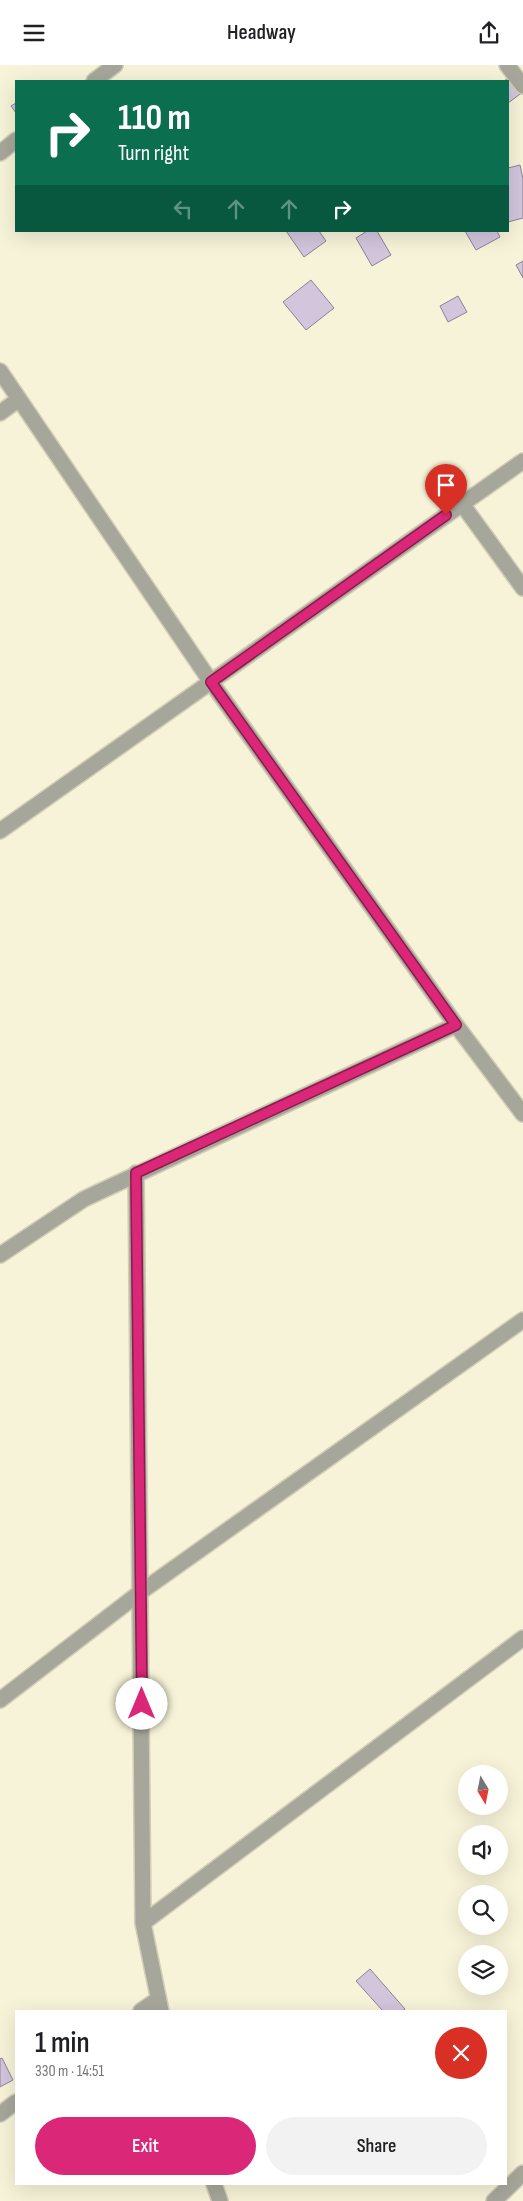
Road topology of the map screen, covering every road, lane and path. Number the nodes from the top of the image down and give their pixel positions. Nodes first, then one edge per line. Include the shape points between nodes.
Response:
1 (115, 65) edge
2 (507, 65) edge
3 (95, 80) edge
4 (523, 86) edge
5 (15, 141) edge
6 (0, 153) edge
7 (0, 371) edge
8 (19, 399) junction
9 (0, 413) edge
10 (523, 461) edge
11 (462, 504) junction
12 (523, 587) edge
13 (211, 682) junction
14 (0, 831) edge
15 (456, 1025) junction
16 (523, 1114) edge
17 (136, 1173) junction
18 (0, 1255) edge
19 (521, 1327) edge
20 (142, 1591) junction
21 (523, 1638) edge
22 (0, 1700) edge
23 (144, 1923) junction
24 (159, 2005) edge
25 (144, 2010) edge
26 (15, 2103) edge
27 (0, 2114) edge
28 (523, 2173) edge
29 (214, 2185) edge
30 (220, 2201) edge
31 (494, 2201) edge

1 - 3 street
2 - 4 street
5 - 6 street
7 - 8 street
8 - 9 street
8 - 13 street
10 - 11 street
11 - 12 street
11 - 13 street
13 - 14 street
13 - 15 street
15 - 16 street
15 - 17 street
17 - 18 street via 84,1199
17 - 20 street
19 - 20 street
20 - 22 street
20 - 23 street
21 - 23 street
23 - 24 street
24 - 25 street
26 - 27 street
28 - 31 street
29 - 30 street

